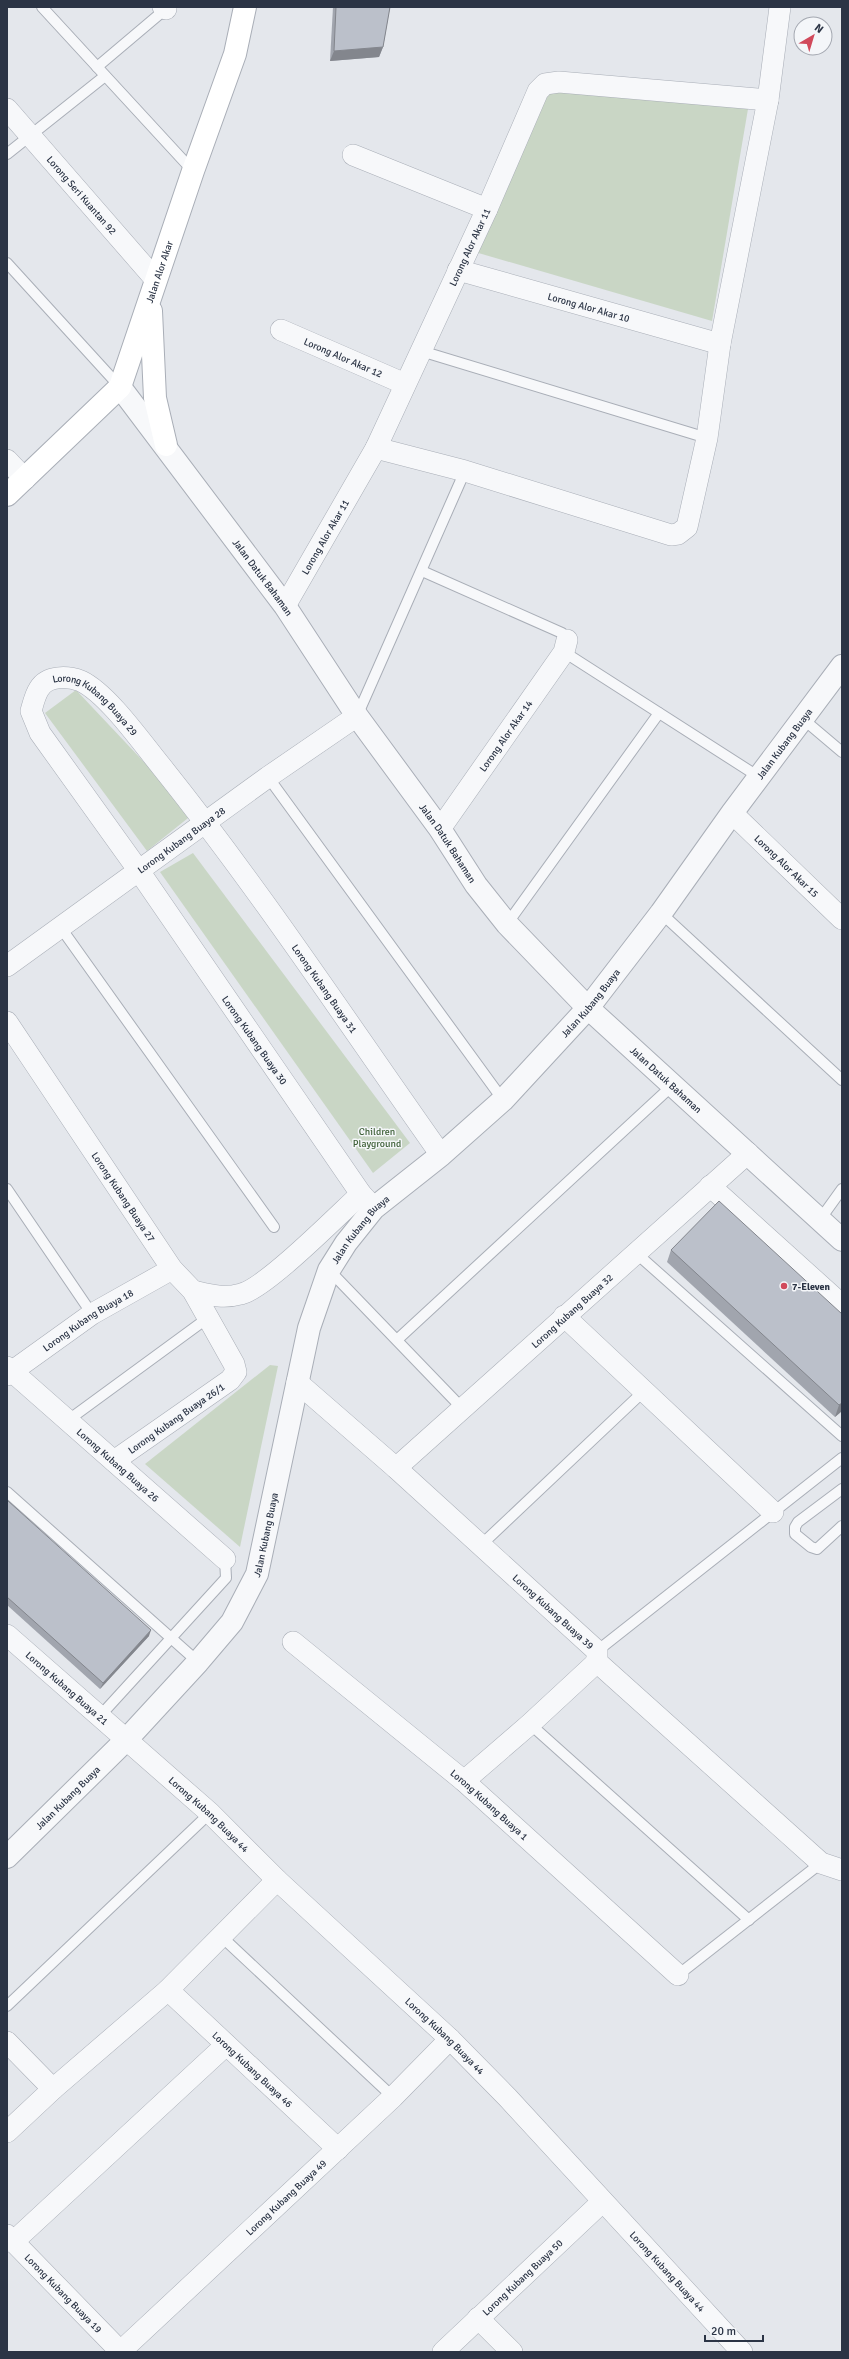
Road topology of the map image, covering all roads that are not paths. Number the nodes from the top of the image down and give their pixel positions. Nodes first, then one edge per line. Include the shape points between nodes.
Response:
1 (42, 7) edge
2 (245, 7) edge
3 (780, 7) edge
4 (166, 8) edge
5 (97, 66) junction
6 (105, 76) junction
7 (768, 100) junction
8 (7, 109) edge
9 (30, 136) junction
10 (7, 154) edge
11 (353, 155) dead end
12 (193, 171) junction
13 (487, 209) junction
14 (7, 263) edge
15 (458, 270) junction
16 (153, 289) junction
17 (281, 330) dead end
18 (720, 344) junction
19 (421, 351) junction
20 (405, 384) junction
21 (120, 387) junction
22 (707, 438) junction
23 (166, 445) junction
24 (376, 448) junction
25 (7, 460) edge
26 (465, 471) junction
27 (25, 480) junction
28 (7, 495) edge
29 (422, 571) junction
30 (285, 606) junction
31 (566, 646) junction
32 (842, 666) edge
33 (659, 713) junction
34 (357, 716) junction
35 (803, 719) junction
36 (842, 752) edge
37 (268, 777) junction
38 (759, 777) junction
39 (732, 813) junction
40 (206, 823) junction
41 (440, 829) junction
42 (139, 871) junction
43 (661, 913) junction
44 (842, 919) edge
45 (507, 924) junction
46 (61, 928) junction
47 (7, 966) edge
48 (588, 1008) junction
49 (7, 1022) edge
50 (842, 1080) edge
51 (674, 1084) junction
52 (503, 1100) junction
53 (748, 1152) junction
54 (441, 1155) junction
55 (710, 1186) junction
56 (7, 1189) edge
57 (842, 1189) edge
58 (368, 1201) junction
59 (819, 1221) junction
60 (274, 1227) dead end
61 (842, 1240) edge
62 (636, 1253) junction
63 (172, 1269) junction
64 (329, 1270) junction
65 (193, 1291) junction
66 (842, 1305) edge
67 (92, 1314) junction
68 (564, 1316) junction
69 (209, 1317) junction
70 (398, 1339) junction
71 (8, 1371) edge
72 (236, 1372) joint
73 (297, 1382) junction
74 (644, 1391) junction
75 (462, 1408) junction
76 (67, 1421) junction
77 (842, 1436) edge
78 (842, 1458) edge
79 (114, 1461) junction
80 (396, 1468) junction
81 (842, 1488) edge
82 (7, 1492) edge
83 (773, 1512) junction
84 (842, 1526) edge
85 (480, 1546) junction
86 (225, 1559) joint
87 (7, 1635) edge
88 (172, 1638) junction
89 (294, 1642) dead end
90 (597, 1656) junction
91 (198, 1662) junction
92 (100, 1716) junction
93 (530, 1724) junction
94 (127, 1739) junction
95 (464, 1781) junction
96 (210, 1813) junction
97 (7, 1857) edge
98 (821, 1863) junction
99 (842, 1870) edge
100 (277, 1880) junction
101 (749, 1920) junction
102 (222, 1937) junction
103 (678, 1975) joint
104 (168, 1990) junction
105 (7, 2006) edge
106 (450, 2039) junction
107 (7, 2042) edge
108 (226, 2045) junction
109 (53, 2090) junction
110 (393, 2097) junction
111 (7, 2132) edge
112 (338, 2149) junction
113 (602, 2202) junction
114 (10, 2238) edge
115 (478, 2318) junction
116 (120, 2352) edge
117 (443, 2352) edge
118 (512, 2352) edge
119 (742, 2352) edge

1 - 5 lane
2 - 12 main road, Jalan Alor Akar via 235,54
3 - 7 street
4 - 5 lane
5 - 6 lane
6 - 9 lane
6 - 12 lane
7 - 13 street, Lorong Alor Akar 11 via 559,82 545,84 538,91
7 - 18 street
8 - 9 street, Lorong Seri Kuantan 92
9 - 10 lane
9 - 16 street, Lorong Seri Kuantan 92
11 - 13 street
12 - 16 main road, Jalan Alor Akar
13 - 15 street, Lorong Alor Akar 11
14 - 21 lane
15 - 18 street, Lorong Alor Akar 10
15 - 19 street, Lorong Alor Akar 11
16 - 21 main road, Jalan Alor Akar
16 - 23 main road via 155,398
17 - 20 street, Lorong Alor Akar 12
18 - 22 street
19 - 20 street, Lorong Alor Akar 11
19 - 22 lane
20 - 24 street, Lorong Alor Akar 11
21 - 23 street, Jalan Datuk Bahaman
21 - 27 main road, Jalan Alor Akar
22 - 26 street via 687,527 678,534 671,535
23 - 30 street, Jalan Datuk Bahaman
24 - 26 street
24 - 30 street, Lorong Alor Akar 11
25 - 27 street
26 - 29 lane
27 - 28 main road, Jalan Alor Akar
29 - 31 lane via 562,633
29 - 34 lane
30 - 34 street, Jalan Datuk Bahaman
31 - 33 lane
31 - 41 street, Lorong Alor Akar 14
32 - 35 street, Jalan Kubang Buaya
33 - 38 lane
33 - 45 lane
34 - 37 street, Lorong Kubang Buaya 28
34 - 41 street, Jalan Datuk Bahaman
35 - 36 lane
35 - 38 street, Jalan Kubang Buaya
37 - 40 street, Lorong Kubang Buaya 28
37 - 52 lane
38 - 39 street, Jalan Kubang Buaya
39 - 43 street, Jalan Kubang Buaya
39 - 44 street, Lorong Alor Akar 15
40 - 42 street, Lorong Kubang Buaya 28
40 - 42 street, Lorong Kubang Buaya 29 via 125,722 94,690 81,681 64,677 51,679 39,688 31,711 40,733
40 - 54 street, Lorong Kubang Buaya 31
41 - 45 street, Jalan Datuk Bahaman via 476,885
42 - 46 street, Lorong Kubang Buaya 28
42 - 58 street, Lorong Kubang Buaya 30
43 - 48 street, Jalan Kubang Buaya
43 - 50 lane
45 - 48 street, Jalan Datuk Bahaman
46 - 47 street, Lorong Kubang Buaya 28
46 - 60 lane
48 - 51 street, Jalan Datuk Bahaman
48 - 52 street, Jalan Kubang Buaya
49 - 63 street, Lorong Kubang Buaya 27
51 - 53 street, Jalan Datuk Bahaman
51 - 70 lane
52 - 54 street, Jalan Kubang Buaya
53 - 55 street, Lorong Kubang Buaya 32
53 - 59 street, Jalan Datuk Bahaman
54 - 58 street, Jalan Kubang Buaya
55 - 62 street, Lorong Kubang Buaya 32
55 - 66 street
56 - 67 lane
57 - 59 lane
58 - 64 street, Jalan Kubang Buaya
58 - 65 street via 271,1276 242,1294 218,1298
59 - 61 street, Jalan Datuk Bahaman
62 - 68 street, Lorong Kubang Buaya 32
62 - 77 lane
63 - 65 street, Lorong Kubang Buaya 27
63 - 67 street, Lorong Kubang Buaya 18
64 - 70 lane
64 - 73 street, Jalan Kubang Buaya via 309,1328
65 - 69 street, Lorong Kubang Buaya 27
67 - 71 street, Lorong Kubang Buaya 18
68 - 74 street
68 - 75 street, Lorong Kubang Buaya 32
69 - 72 street, Lorong Kubang Buaya 27
69 - 76 lane
70 - 75 lane
71 - 76 street, Lorong Kubang Buaya 26
72 - 79 street, Lorong Kubang Buaya 26/1 via 230,1380
73 - 80 street, Lorong Kubang Buaya 39
73 - 91 street, Jalan Kubang Buaya via 257,1574 232,1622
74 - 83 street
74 - 85 lane
75 - 80 street, Lorong Kubang Buaya 32
76 - 79 street, Lorong Kubang Buaya 26
78 - 83 lane
79 - 86 street, Lorong Kubang Buaya 26
80 - 85 street, Lorong Kubang Buaya 39
81 - 84 lane via 798,1522 795,1534 817,1549
82 - 88 lane
83 - 90 lane
85 - 90 street, Lorong Kubang Buaya 39
86 - 88 lane via 226,1578
87 - 92 street, Lorong Kubang Buaya 21
88 - 91 lane
88 - 92 lane
89 - 95 street, Lorong Kubang Buaya 1
90 - 93 street
90 - 98 street, Lorong Kubang Buaya 39
91 - 94 street, Jalan Kubang Buaya
92 - 94 street, Lorong Kubang Buaya 21
93 - 95 street
93 - 101 lane
94 - 96 street, Lorong Kubang Buaya 44
94 - 97 street, Jalan Kubang Buaya
95 - 103 street, Lorong Kubang Buaya 1
96 - 100 street, Lorong Kubang Buaya 44
96 - 105 lane
98 - 99 street, Lorong Kubang Buaya 39
98 - 101 lane
100 - 102 street
100 - 106 street, Lorong Kubang Buaya 44
101 - 103 lane
102 - 104 street
102 - 110 lane
104 - 108 street, Lorong Kubang Buaya 46
104 - 109 street
106 - 110 street, Lorong Kubang Buaya 49
106 - 113 street, Lorong Kubang Buaya 44 via 508,2098
107 - 109 street
108 - 112 street, Lorong Kubang Buaya 46
108 - 114 street
109 - 111 street
110 - 112 street, Lorong Kubang Buaya 49
112 - 116 street, Lorong Kubang Buaya 49
113 - 115 street, Lorong Kubang Buaya 50
113 - 119 street, Lorong Kubang Buaya 44
114 - 116 street, Lorong Kubang Buaya 19
115 - 117 street, Lorong Kubang Buaya 50
115 - 118 street

